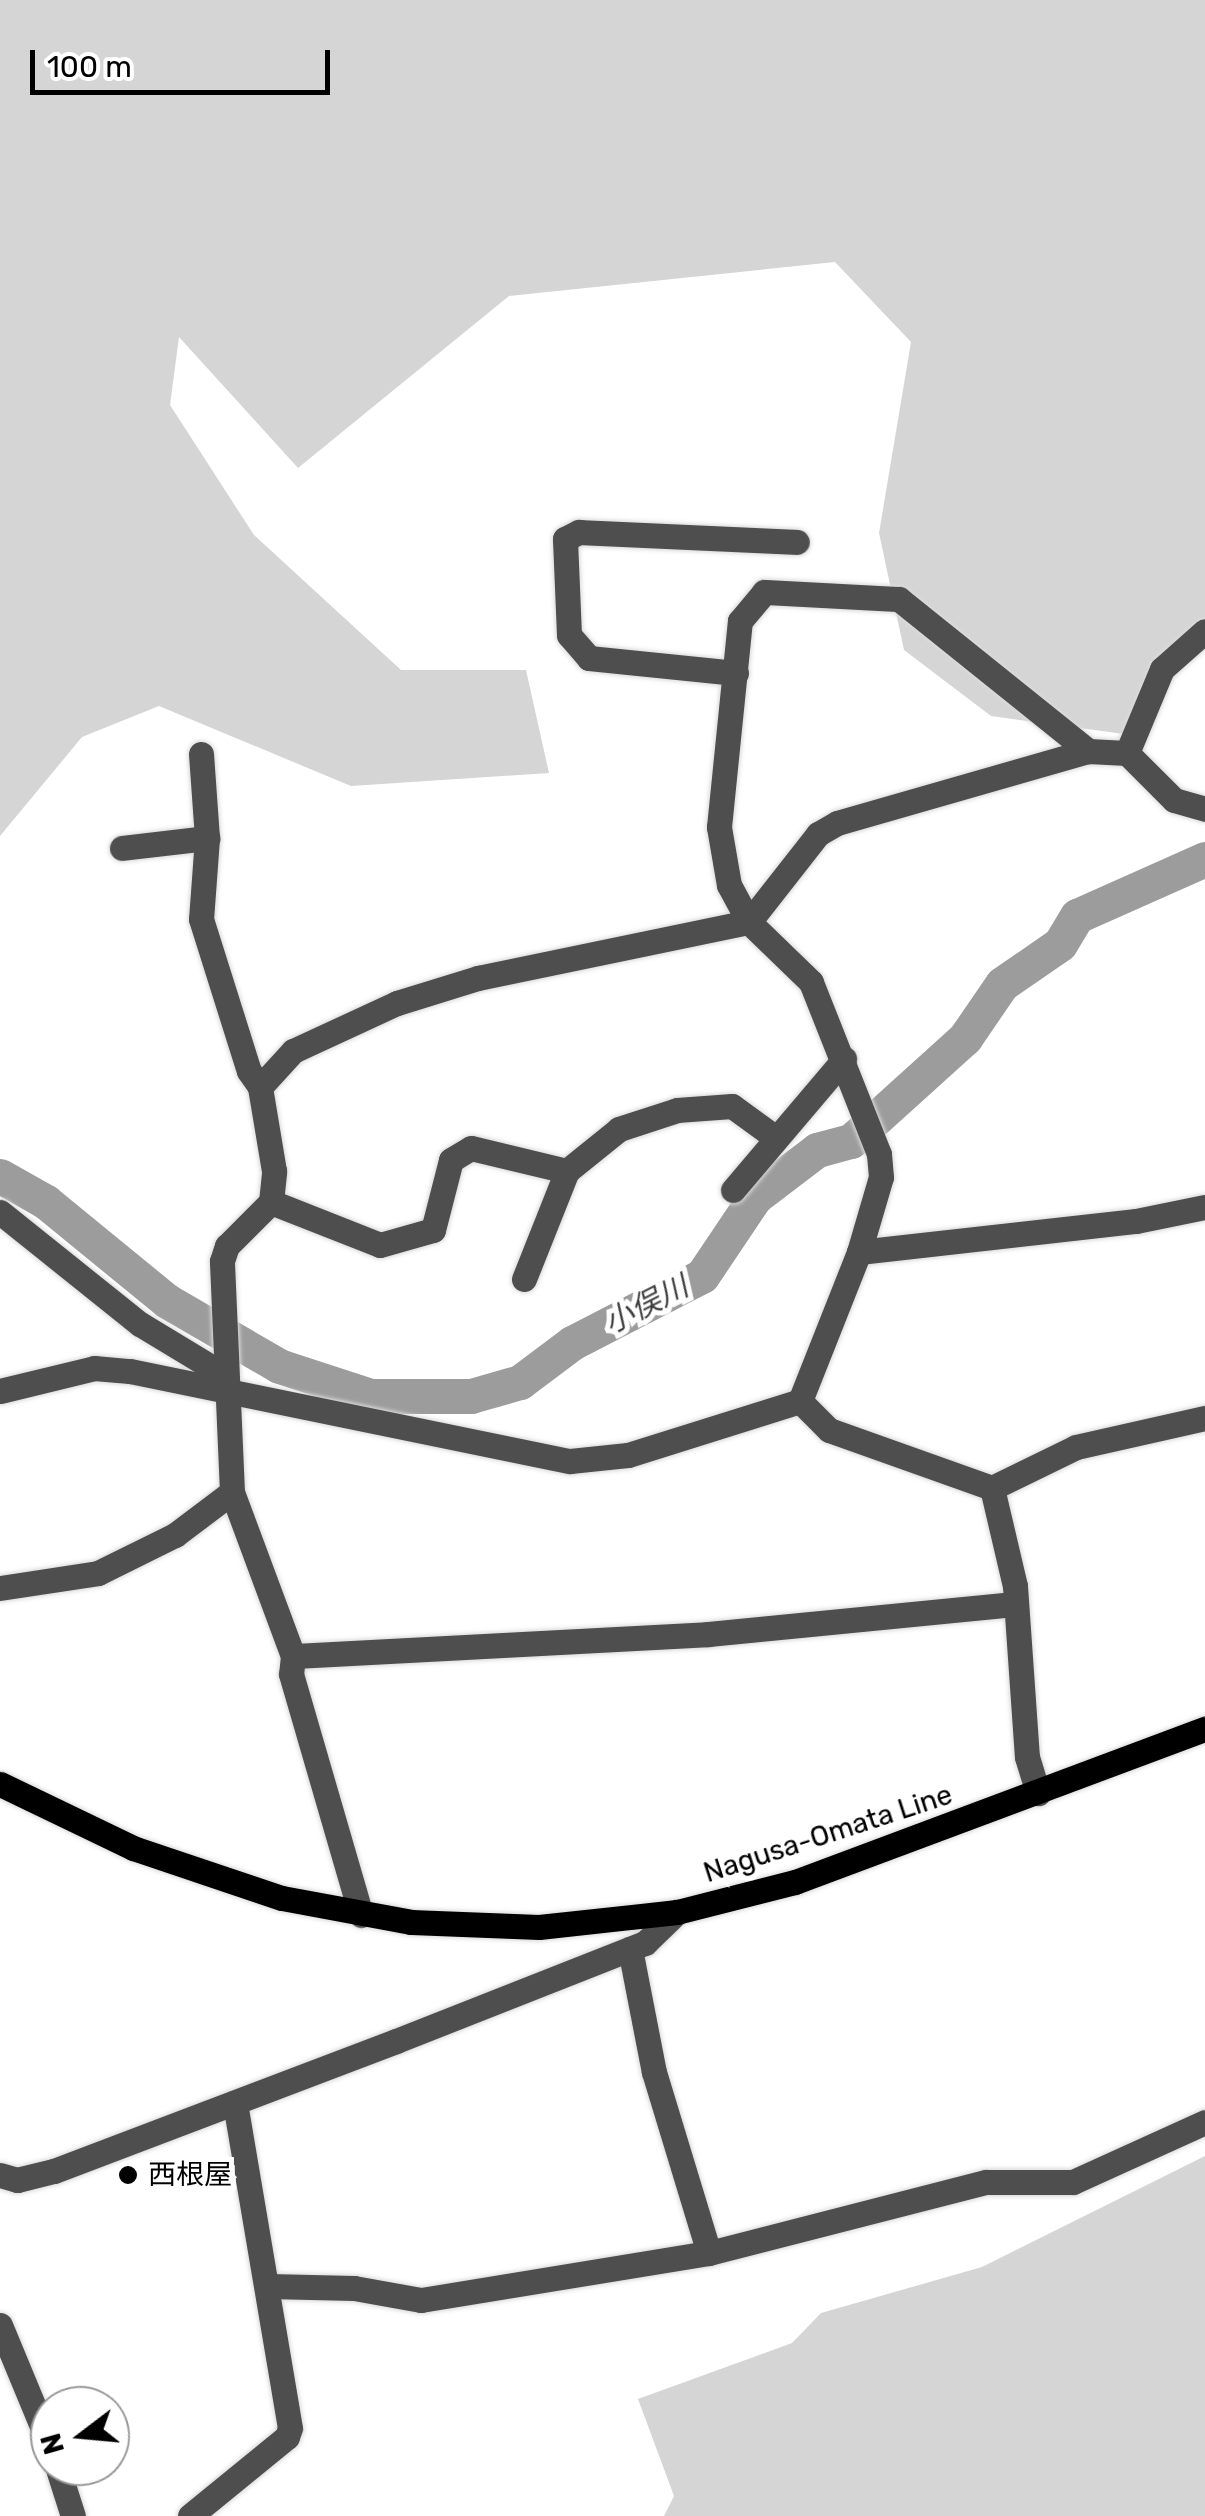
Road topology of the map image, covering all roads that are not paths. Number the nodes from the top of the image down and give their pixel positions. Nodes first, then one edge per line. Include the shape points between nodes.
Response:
1 (797, 542) dead end
2 (1205, 631) edge
3 (736, 673) junction
4 (1088, 751) junction
5 (200, 754) dead end
6 (1127, 754) junction
7 (1205, 809) edge
8 (207, 838) junction
9 (122, 848) dead end
10 (749, 922) junction
11 (849, 1071) junction
12 (260, 1087) junction
13 (776, 1138) junction
14 (567, 1171) junction
15 (732, 1190) dead end
16 (272, 1202) junction
17 (1205, 1207) edge
18 (0, 1212) edge
19 (860, 1252) junction
20 (524, 1279) dead end
21 (227, 1379) junction
22 (0, 1391) edge
23 (800, 1401) junction
24 (1205, 1418) edge
25 (992, 1488) junction
26 (232, 1492) junction
27 (0, 1588) edge
28 (1014, 1604) junction
29 (293, 1656) junction
30 (1205, 1729) edge
31 (0, 1784) edge
32 (1038, 1793) junction
33 (677, 1912) junction
34 (361, 1915) junction
35 (630, 1948) junction
36 (235, 2104) junction
37 (1205, 2122) edge
38 (1, 2179) edge
39 (710, 2253) junction
40 (268, 2286) junction
41 (0, 2326) edge
42 (30, 2398) edge
43 (63, 2486) edge
44 (73, 2516) edge
45 (190, 2516) edge

1 - 3 street via 580,532 566,539 569,636 589,658
2 - 6 street via 1162,669
3 - 4 street via 740,621 764,592 899,599
3 - 10 street via 719,827 730,885
4 - 6 street
4 - 10 street via 836,823 818,834
5 - 8 street
6 - 7 street via 1174,800
8 - 9 street
8 - 12 street via 204,936
10 - 11 street via 811,982
10 - 12 street via 542,962 397,1004 293,1051
11 - 13 street
11 - 19 street via 874,1132 881,1176
12 - 16 street
13 - 14 street via 745,1110 676,1110 618,1130
13 - 15 street
14 - 16 street via 471,1148 451,1160 434,1230 380,1245
14 - 20 street
16 - 21 street via 227,1246
17 - 19 street via 1117,1224
18 - 21 street via 140,1324
19 - 23 street
21 - 22 street via 94,1368
21 - 23 street via 570,1461 628,1454
21 - 26 street
23 - 25 street via 829,1430
24 - 25 street via 1076,1448
25 - 28 street
26 - 27 street via 176,1535 98,1573
26 - 29 street
28 - 29 street via 708,1634
28 - 32 street via 1026,1758
29 - 34 street via 291,1674
30 - 32 main road, Nagusa-Omata Line
31 - 34 main road, Nagusa-Omata Line via 171,1863
32 - 33 main road, Nagusa-Omata Line via 839,1868
33 - 34 main road, Nagusa-Omata Line via 496,1928
33 - 35 street
35 - 36 street
35 - 39 street via 654,2072
36 - 38 street via 54,2171
36 - 40 street
37 - 39 street via 1073,2182 986,2182
39 - 40 street via 421,2300 354,2288
40 - 45 street via 287,2437
41 - 42 street
43 - 44 street

